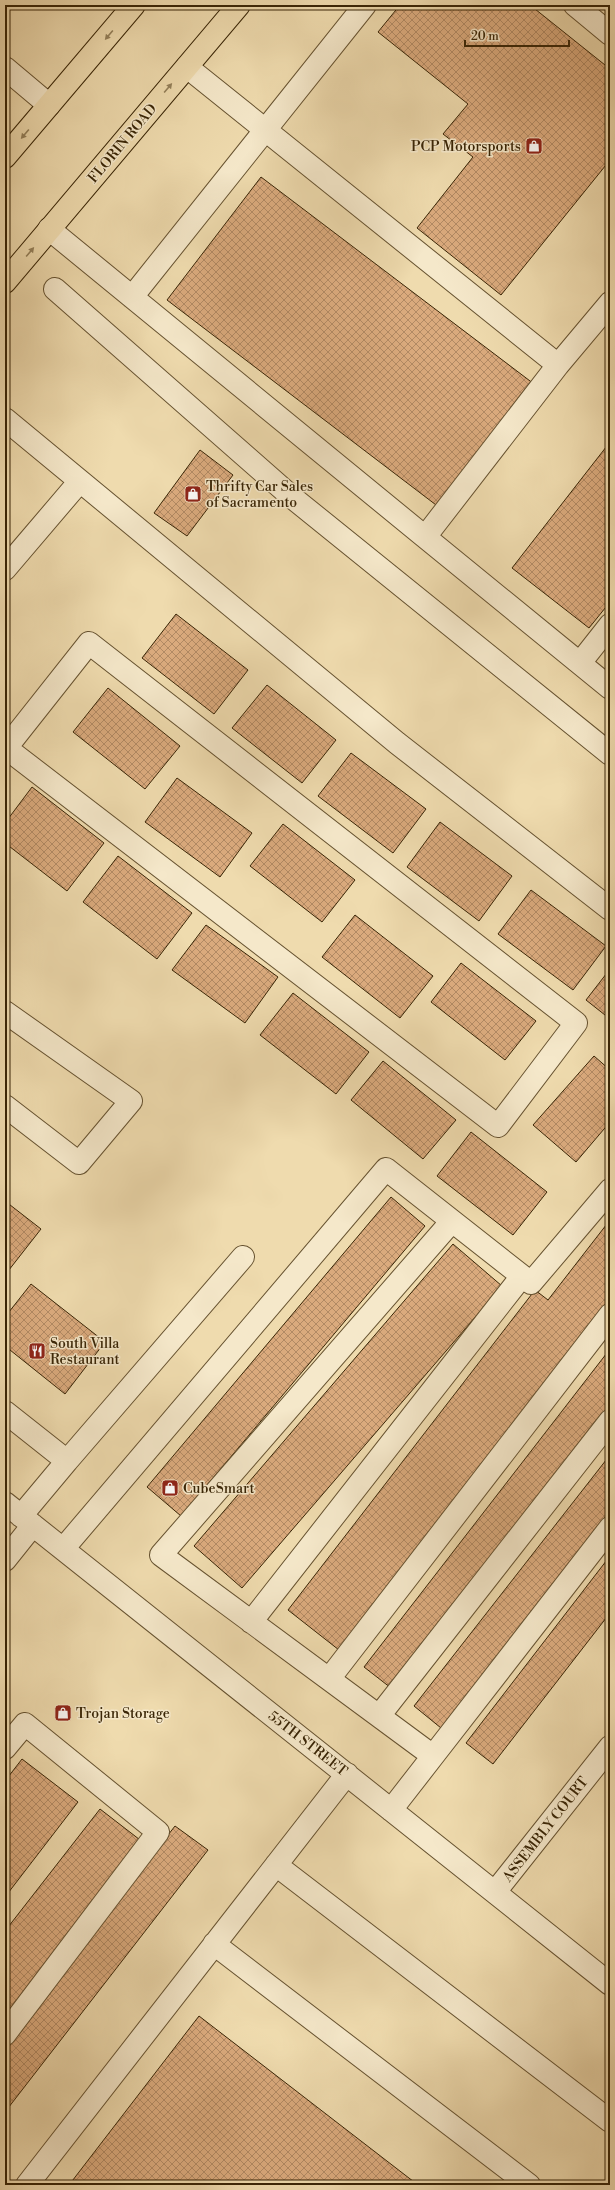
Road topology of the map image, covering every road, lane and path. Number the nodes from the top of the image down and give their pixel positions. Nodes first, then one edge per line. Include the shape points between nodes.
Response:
1 (134, 5) edge
2 (239, 5) edge
3 (365, 5) edge
4 (574, 5) edge
5 (610, 34) edge
6 (186, 67) junction
7 (5, 68) edge
8 (49, 105) junction
9 (264, 129) junction
10 (5, 157) edge
11 (49, 229) junction
12 (5, 282) edge
13 (55, 289) dead end
14 (132, 297) junction
15 (610, 303) edge
16 (558, 365) junction
17 (5, 419) edge
18 (80, 481) junction
19 (425, 537) junction
20 (5, 569) edge
21 (610, 625) edge
22 (580, 663) junction
23 (610, 688) edge
24 (5, 748) edge
25 (610, 754) edge
26 (610, 909) edge
27 (5, 1012) edge
28 (5, 1106) edge
29 (610, 1190) edge
30 (452, 1220) junction
31 (243, 1257) dead end
32 (522, 1276) junction
33 (610, 1316) edge
34 (5, 1412) edge
35 (610, 1421) edge
36 (67, 1461) junction
37 (20, 1515) edge
38 (610, 1528) edge
39 (63, 1549) junction
40 (5, 1560) edge
41 (251, 1622) junction
42 (329, 1679) junction
43 (379, 1716) junction
44 (610, 1747) edge
45 (5, 1748) edge
46 (433, 1756) junction
47 (347, 1774) junction
48 (391, 1810) junction
49 (276, 1865) junction
50 (495, 1892) junction
51 (214, 1944) junction
52 (610, 1984) edge
53 (5, 2034) edge
54 (610, 2121) edge
55 (27, 2185) edge
56 (529, 2185) edge

1 -> 8 main road
2 - 6 main road, FLORIN ROAD
3 - 9 street
4 - 5 street
6 - 9 street
11 -> 6 main road, FLORIN ROAD
7 - 8 street
8 -> 10 main road
9 - 14 street
9 - 16 street
12 -> 11 main road, FLORIN ROAD
11 - 14 street
13 - 25 street via 292,498
14 - 19 street
15 - 16 street
16 - 19 street
17 - 18 street
18 - 20 street
18 - 26 street via 397,743
19 - 22 street
21 - 22 street
22 - 23 street
24 - 24 street via 498,1126 576,1023 89,643
27 - 28 street via 131,1101 79,1163
29 - 32 street via 531,1282
30 - 32 street
30 - 39 street via 386,1169
30 - 41 street via 160,1555
31 - 36 street
32 - 41 street
33 - 42 street
34 - 36 street
35 - 43 street
36 - 37 street
37 - 39 street, 55TH STREET
37 - 40 street
38 - 46 street
39 - 47 street, 55TH STREET
41 - 42 street
42 - 43 street
43 - 46 street
44 - 50 street, ASSEMBLY COURT
45 - 53 street via 24,1724 158,1832
46 - 48 street
47 - 48 street, 55TH STREET
47 - 49 street
48 - 50 street, 55TH STREET
49 - 51 street
49 - 54 street
50 - 52 street, 55TH STREET
51 - 55 street
51 - 56 street

